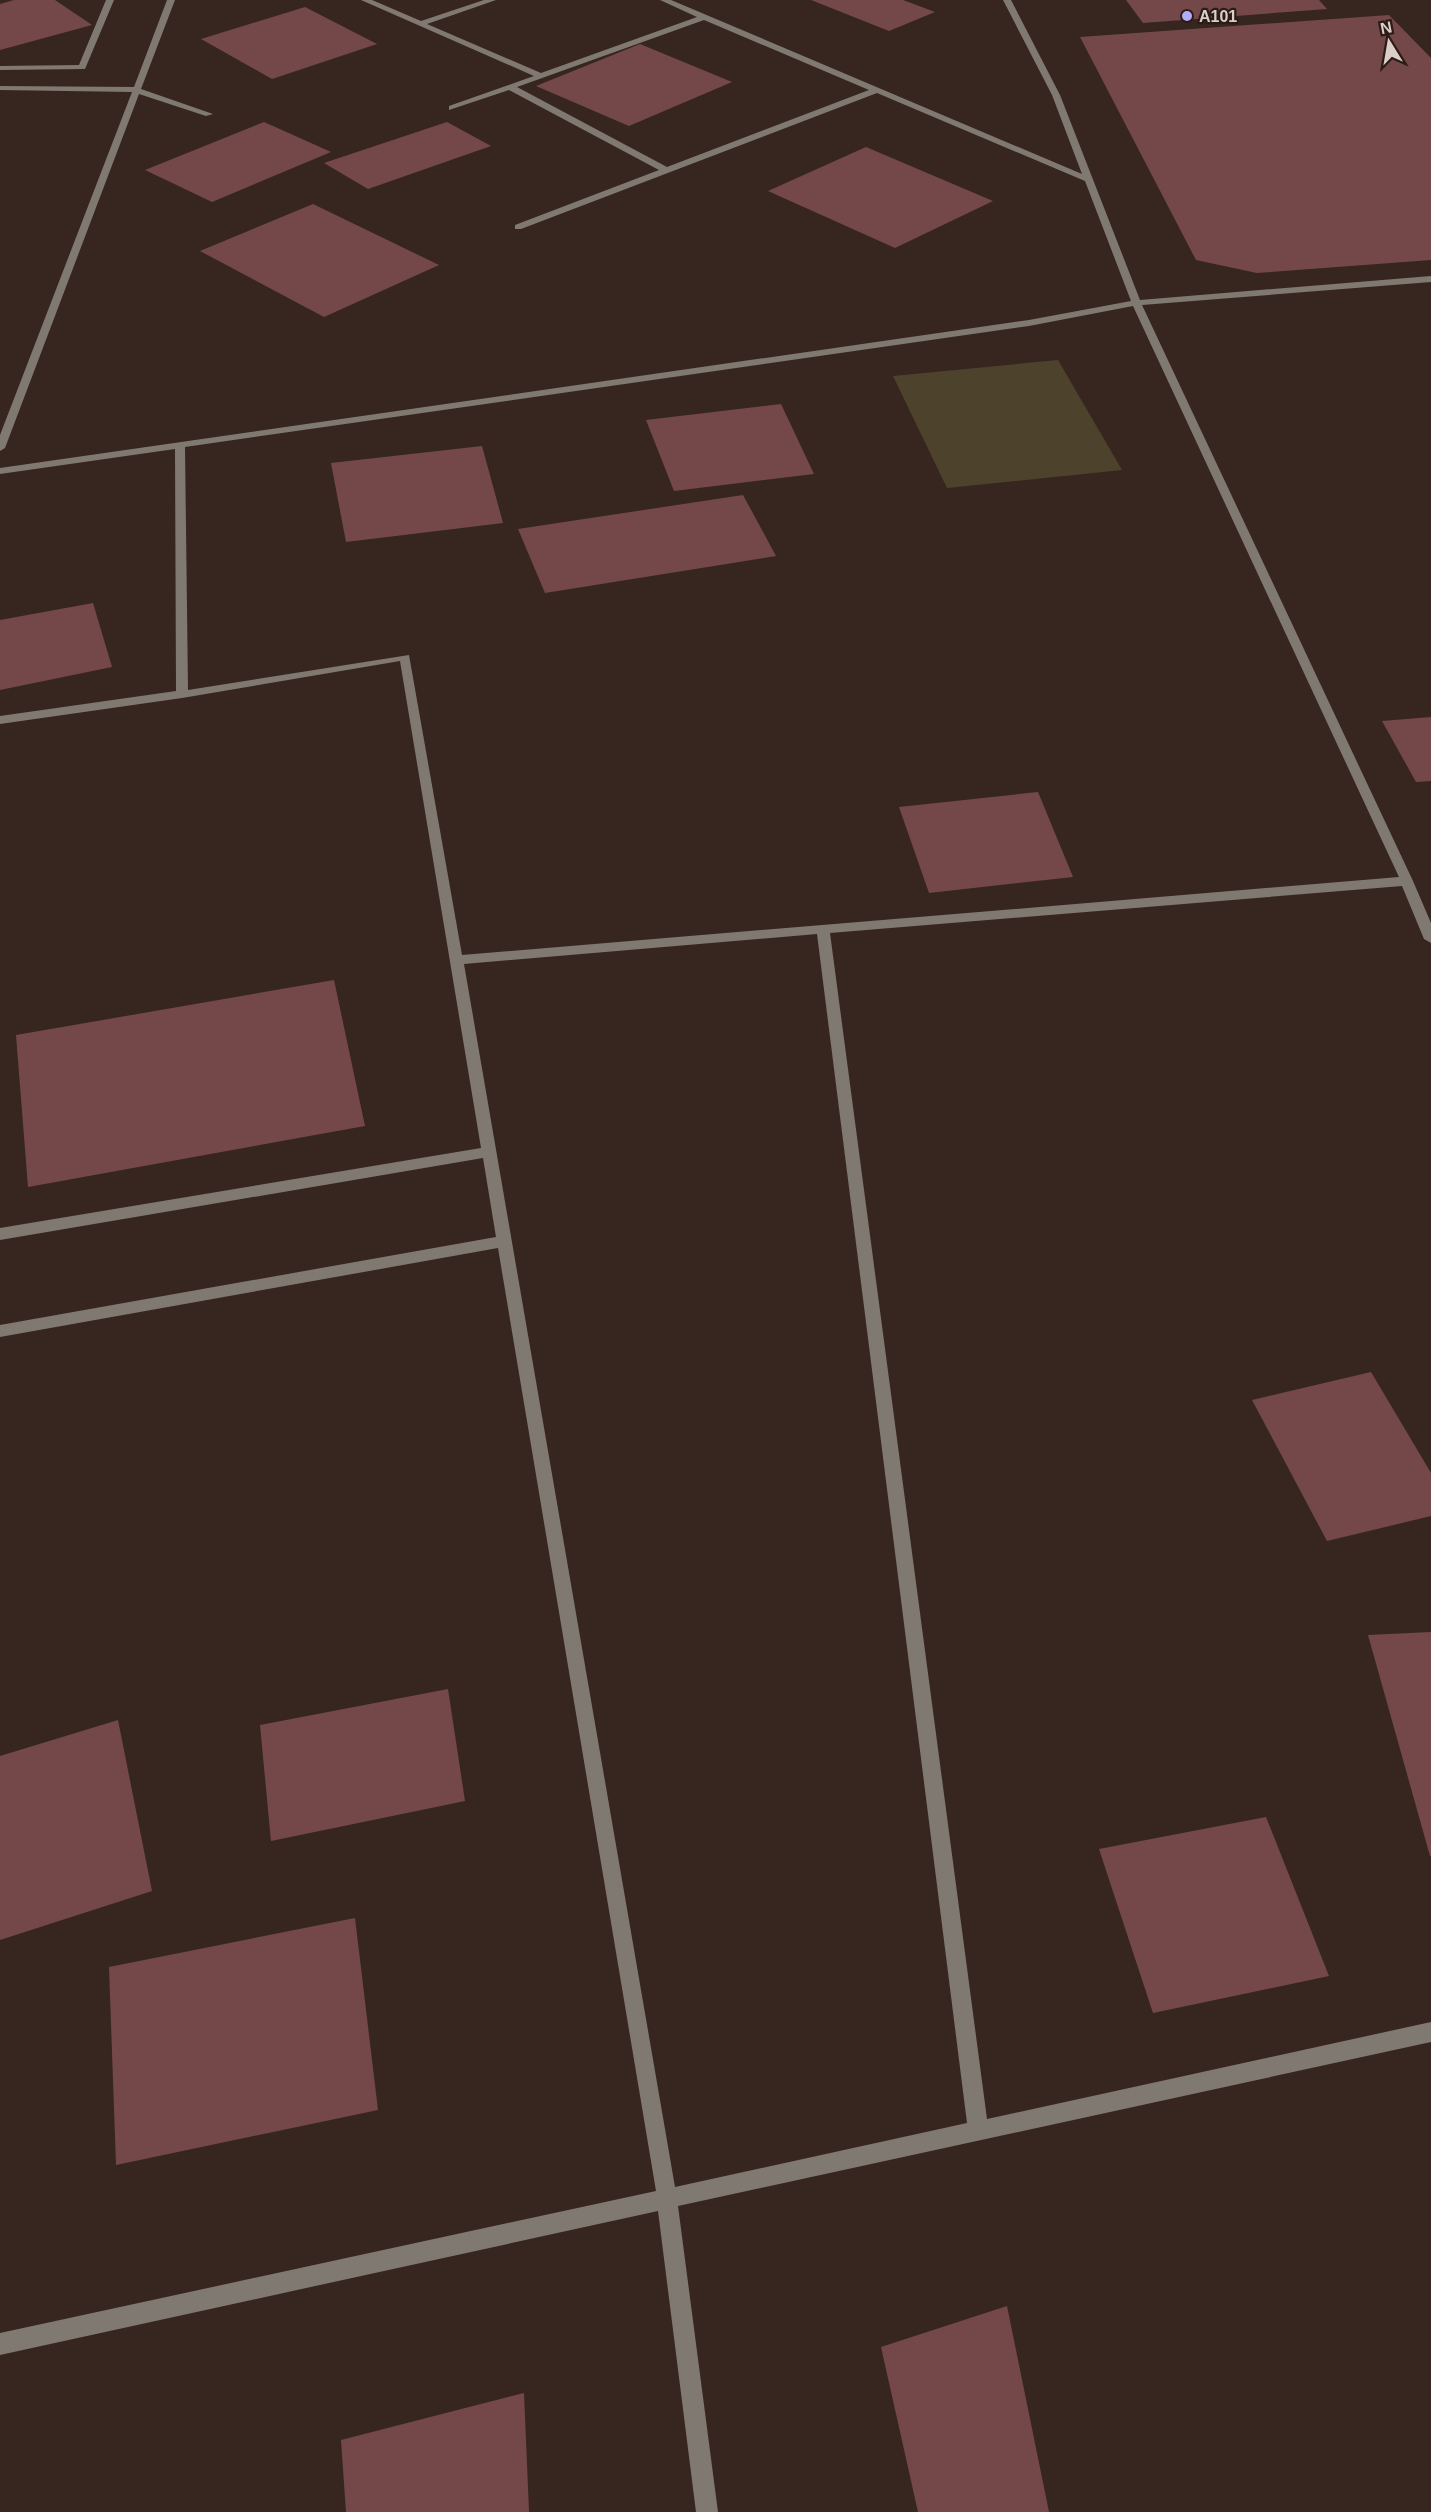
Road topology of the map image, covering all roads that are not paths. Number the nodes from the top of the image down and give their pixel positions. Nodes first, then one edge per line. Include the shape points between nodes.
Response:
1 (110, 0) edge
2 (171, 0) edge
3 (365, 0) edge
4 (492, 0) edge
5 (664, 0) edge
6 (1007, 0) edge
7 (704, 17) junction
8 (420, 24) junction
9 (0, 68) edge
10 (541, 76) junction
11 (510, 87) junction
12 (0, 88) edge
13 (137, 90) junction
14 (877, 90) junction
15 (453, 108) dead end
16 (209, 114) dead end
17 (667, 171) junction
18 (1089, 180) junction
19 (518, 227) dead end
20 (1431, 279) edge
21 (1136, 303) junction
22 (180, 446) junction
23 (0, 448) edge
24 (0, 471) edge
25 (182, 694) junction
26 (0, 720) edge
27 (1407, 881) junction
28 (823, 930) junction
29 (1431, 939) edge
30 (456, 960) junction
31 (490, 1152) junction
32 (0, 1234) edge
33 (504, 1241) junction
34 (0, 1331) edge
35 (1431, 2032) edge
36 (978, 2130) junction
37 (667, 2198) junction
38 (0, 2344) edge
39 (706, 2512) edge

1 - 9 street via 82,68
2 - 13 street
3 - 8 street
4 - 8 street
5 - 7 street
6 - 18 street via 1056,96
7 - 10 street
7 - 14 street
8 - 10 street
10 - 11 street
11 - 15 street
11 - 17 street
12 - 13 street
13 - 16 street
13 - 23 street
14 - 17 street
14 - 18 street
17 - 19 street
18 - 21 street
20 - 21 street
21 - 22 street via 1017,325
21 - 27 street
22 - 24 street
22 - 25 street
25 - 26 street
25 - 30 street via 405,657
27 - 28 street
27 - 29 street
28 - 30 street
28 - 36 street
30 - 31 street
31 - 32 street
31 - 33 street
33 - 34 street
33 - 37 street
35 - 36 street
36 - 37 street
37 - 38 street
37 - 39 street

